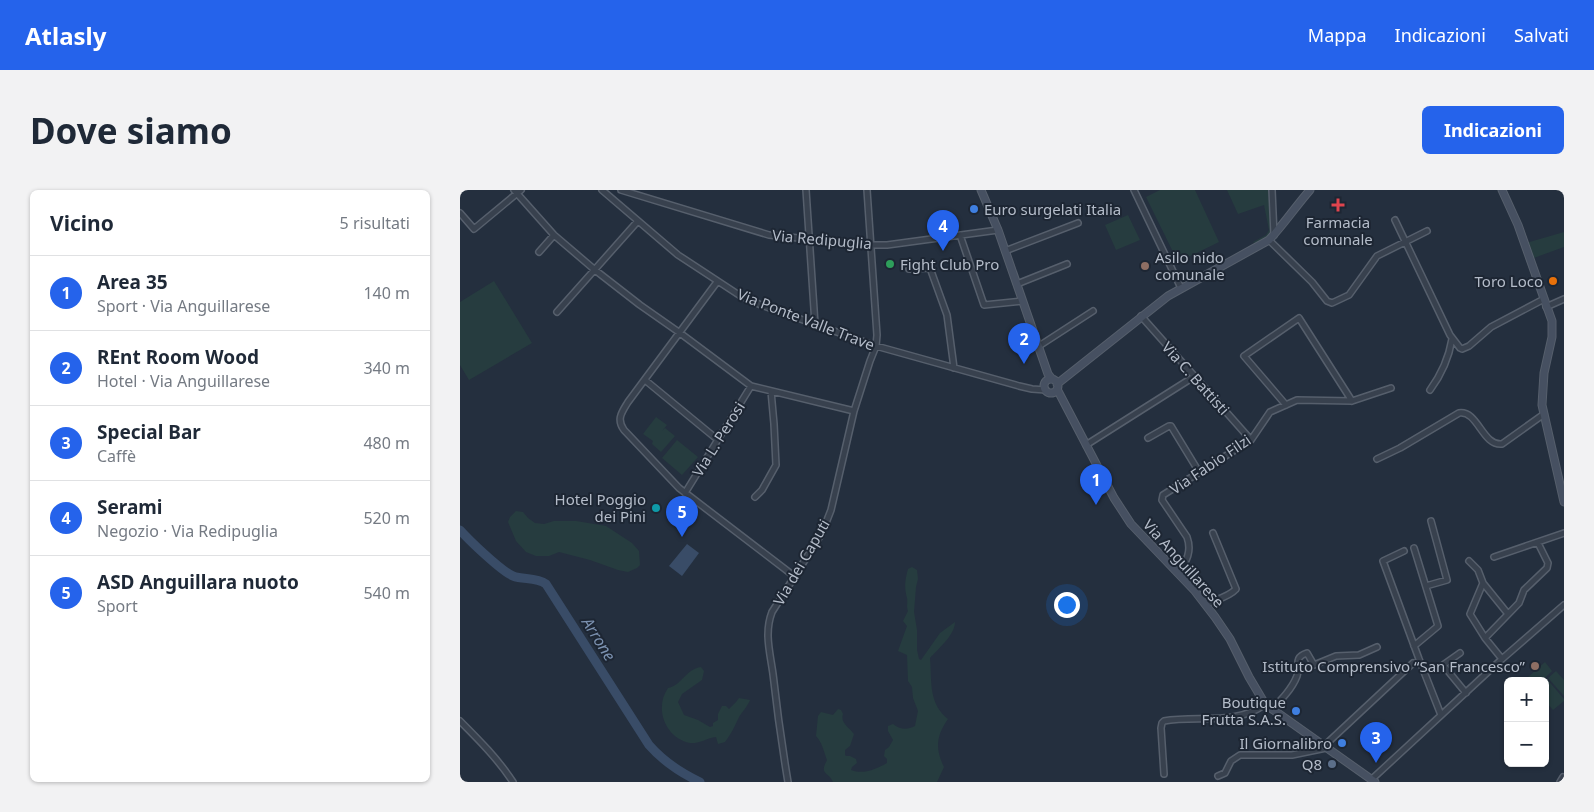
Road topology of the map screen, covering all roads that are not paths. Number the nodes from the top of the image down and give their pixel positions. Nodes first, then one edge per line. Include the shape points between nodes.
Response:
1 (602, 190) edge
2 (622, 190) edge
3 (806, 190) edge
4 (867, 190) edge
5 (981, 190) edge
6 (1134, 190) edge
7 (1272, 190) edge
8 (1310, 190) edge
9 (1502, 190) edge
10 (517, 191) edge
11 (460, 213) edge
12 (1396, 220) dead end
13 (637, 222) junction
14 (1078, 223) dead end
15 (998, 230) junction
16 (1427, 231) dead end
17 (554, 235) junction
18 (960, 235) junction
19 (1271, 237) junction
20 (809, 240) junction
21 (1405, 241) junction
22 (870, 244) junction
23 (539, 252) dead end
24 (1005, 252) junction
25 (1067, 264) dead end
26 (909, 269) dead end
27 (595, 270) junction
28 (717, 282) junction
29 (1016, 284) junction
30 (1181, 288) junction
31 (1544, 299) junction
32 (1564, 299) edge
33 (1022, 301) junction
34 (1546, 307) junction
35 (1093, 310) dead end
36 (557, 312) dead end
37 (1141, 316) junction
38 (815, 324) junction
39 (680, 333) junction
40 (1452, 339) junction
41 (876, 346) junction
42 (1039, 346) junction
43 (954, 368) junction
44 (1195, 376) junction
45 (645, 380) junction
46 (1049, 384) junction
47 (751, 386) junction
48 (1391, 388) dead end
49 (1430, 390) dead end
50 (771, 391) junction
51 (1352, 401) junction
52 (1286, 405) junction
53 (854, 411) junction
54 (1544, 414) junction
55 (1148, 438) dead end
56 (718, 440) junction
57 (1251, 440) junction
58 (1086, 445) junction
59 (1377, 459) dead end
60 (1199, 472) junction
61 (685, 493) junction
62 (755, 496) dead end
63 (1564, 502) edge
64 (1431, 521) dead end
65 (1213, 533) dead end
66 (1564, 534) edge
67 (1538, 543) junction
68 (1414, 548) dead end
69 (1404, 551) dead end
70 (1494, 557) dead end
71 (1469, 561) dead end
72 (1178, 573) junction
73 (794, 576) junction
74 (1482, 583) junction
75 (1426, 586) junction
76 (1206, 604) junction
77 (1564, 605) edge
78 (1508, 614) junction
79 (1485, 638) junction
80 (1414, 646) junction
81 (1377, 647) dead end
82 (1460, 653) dead end
83 (1502, 659) junction
84 (1413, 663) dead end
85 (1466, 693) junction
86 (1264, 704) junction
87 (1272, 709) junction
88 (1441, 715) junction
89 (460, 721) edge
90 (1325, 747) junction
91 (1164, 774) dead end
92 (1218, 776) dead end
93 (1564, 777) edge
94 (1374, 781) edge
95 (513, 782) edge
96 (788, 782) edge
97 (1560, 782) edge

1 - 13 street, Via Ponte Valle Trave
2 - 20 street, Via Redipuglia via 769,236
3 - 20 street
4 - 22 street
5 - 15 main road, Via Anguillarese
6 - 30 street
7 - 19 street
8 - 19 main road
9 - 31 main road
10 - 11 street via 474,229
10 - 17 street
12 - 21 street
13 - 27 street
13 - 28 street, Via Ponte Valle Trave
14 - 24 street
15 - 18 street, Via Redipuglia
15 - 24 main road, Via Anguillarese
16 - 21 street
17 - 23 street
17 - 27 street
18 - 22 street, Via Redipuglia via 887,245
18 - 33 street via 984,305
19 - 21 street via 1330,302 1349,295 1375,258
19 - 30 main road
20 - 22 street, Via Redipuglia
20 - 38 street
21 - 40 street
22 - 41 street
24 - 29 main road, Via Anguillarese
25 - 29 street
26 - 43 street via 930,268 947,315
27 - 36 street
27 - 39 street
28 - 38 street, Via Ponte Valle Trave via 762,305
28 - 39 street
29 - 33 main road, Via Anguillarese
30 - 37 main road
31 - 34 main road
31 - 40 street via 1491,327 1465,349
32 - 34 street
33 - 42 main road, Via Anguillarese
34 - 54 main road via 1552,321 1552,337 1542,387
35 - 42 street
37 - 44 street, Via C. Battisti
37 - 46 main road via 1063,378
38 - 41 street, Via Ponte Valle Trave
39 - 45 street
39 - 47 street
40 - 49 street via 1441,373
41 - 43 street, Via Ponte Valle Trave
41 - 53 street, Via dei Caputi
42 - 46 main road, Via Anguillarese
43 - 46 street, Via Ponte Valle Trave via 1019,386
44 - 57 street, Via C. Battisti
44 - 58 street
45 - 56 street
45 - 61 street via 622,413 620,423
46 - 58 main road, Via Anguillarese via 1062,400
47 - 50 street
47 - 56 street, Via L. Perosi
48 - 51 street, Via Fabio Filzi
50 - 53 street
50 - 62 street via 776,465
51 - 52 street, Via Fabio Filzi via 1297,400
51 - 52 street via 1299,318 1244,355
52 - 57 street, Via Fabio Filzi via 1270,412
53 - 73 street, Via dei Caputi via 831,510 822,533
54 - 59 street via 1499,444 1493,443 1469,415 1459,413
54 - 63 main road
55 - 60 street via 1171,426
56 - 61 street, Via L. Perosi
57 - 60 street, Via Fabio Filzi
58 - 72 main road, Via Anguillarese via 1131,524
60 - 72 street, Via Fabio Filzi via 1162,496 1189,543 1188,557
61 - 73 street
64 - 75 street via 1447,580
65 - 76 street via 1236,589
66 - 67 street
67 - 70 street
67 - 78 street via 1548,563 1547,568 1524,590 1519,603
68 - 75 street
69 - 80 street via 1382,561
71 - 74 street via 1478,570
72 - 76 main road, Via Anguillarese
73 - 96 street, Via dei Caputi via 768,624
74 - 78 street
74 - 79 street via 1470,614
75 - 80 street via 1438,626
76 - 86 main road, Via Anguillarese via 1230,639
77 - 83 street
78 - 79 street
79 - 83 street
80 - 88 street
81 - 87 street via 1359,655 1336,656 1314,665 1307,653 1300,657 1297,678
82 - 85 street via 1443,665
83 - 85 street
84 - 90 street
85 - 88 street
86 - 87 main road, Via Anguillarese
86 - 91 street via 1241,716 1164,721 1161,728
87 - 90 main road, Via Anguillarese
88 - 94 street
89 - 95 street via 491,752
90 - 92 street via 1292,754 1240,755 1231,761 1225,773
90 - 94 main road, Via Anguillarese
93 - 97 street

